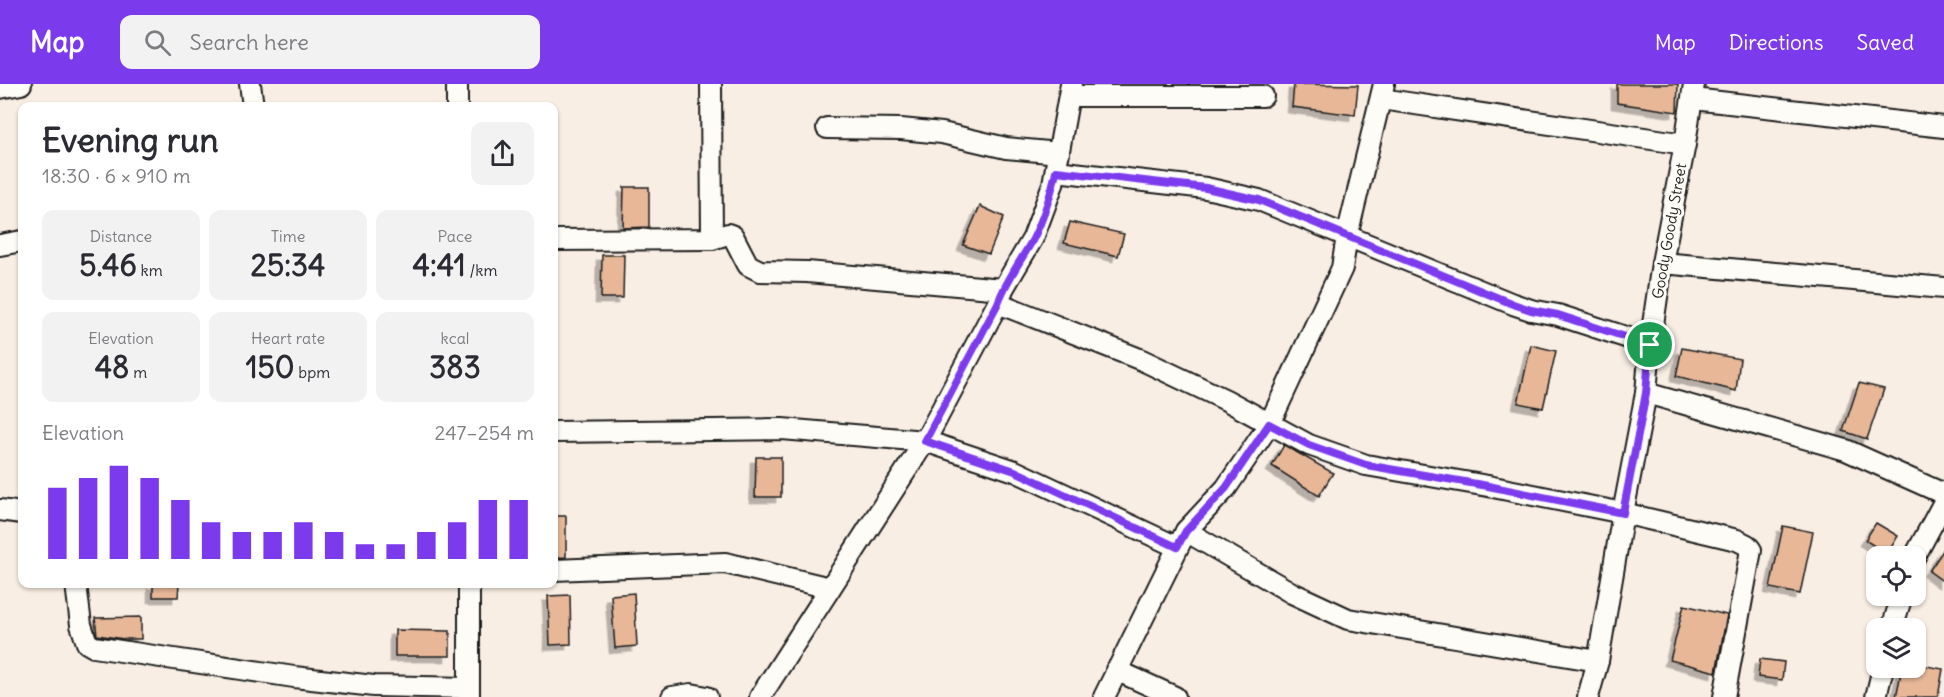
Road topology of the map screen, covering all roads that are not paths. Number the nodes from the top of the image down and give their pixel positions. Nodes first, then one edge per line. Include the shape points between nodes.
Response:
1 (21, 84) edge
2 (250, 84) edge
3 (457, 84) edge
4 (711, 84) edge
5 (0, 88) edge
6 (1071, 90) edge
7 (1382, 91) edge
8 (1693, 91) edge
9 (1263, 96) dead end
10 (252, 102) edge
11 (457, 102) edge
12 (1944, 127) edge
13 (827, 128) dead end
14 (1685, 144) junction
15 (1058, 162) junction
16 (1347, 236) junction
17 (712, 239) junction
18 (558, 240) edge
19 (18, 242) edge
20 (0, 245) edge
21 (1662, 263) junction
22 (1944, 288) edge
23 (1000, 296) junction
24 (1650, 345) junction
25 (1646, 393) junction
26 (1269, 424) junction
27 (558, 432) edge
28 (925, 441) junction
29 (1944, 494) edge
30 (1944, 502) edge
31 (0, 510) edge
32 (18, 512) edge
33 (1623, 513) junction
34 (1182, 539) junction
35 (1920, 546) edge
36 (558, 570) edge
37 (76, 588) edge
38 (469, 588) edge
39 (830, 588) junction
40 (1599, 661) junction
41 (1116, 670) junction
42 (1881, 678) edge
43 (469, 692) edge
44 (672, 697) edge
45 (706, 697) edge
46 (760, 697) edge
47 (1104, 697) edge
48 (1174, 697) edge
49 (1588, 697) edge
50 (1724, 697) edge
51 (1876, 697) edge

1 - 5 street
2 - 10 street
3 - 11 street
4 - 17 street
6 - 9 street
6 - 15 street
7 - 14 street
7 - 16 street
8 - 12 street
8 - 14 street, Goody Goody Street
13 - 15 street via 942,133
14 - 21 street, Goody Goody Street
15 - 16 street via 1259,200
15 - 23 street via 1033,238
16 - 24 street via 1513,304
16 - 26 street via 1342,268
17 - 18 street
17 - 23 street via 733,236 748,266 760,271 807,272
19 - 20 street
21 - 22 street
21 - 24 street, Goody Goody Street
23 - 26 street via 1142,360
23 - 28 street
24 - 25 street, Goody Goody Street
25 - 29 street via 1846,450
25 - 33 street, Goody Goody Street
26 - 33 street via 1309,445 1366,465
26 - 34 street via 1226,488
27 - 28 street via 782,429
28 - 34 street via 1015,471
28 - 39 street
30 - 35 street
31 - 32 street
33 - 40 street, Goody Goody Street
33 - 50 street via 1737,540 1751,550
34 - 40 street via 1348,619
34 - 41 street
36 - 39 street via 725,563
37 - 43 street via 81,625 87,644 94,647 374,686
38 - 43 street
39 - 46 street
40 - 49 street, Goody Goody Street
41 - 47 street
41 - 48 street
42 - 51 street
44 - 45 street

